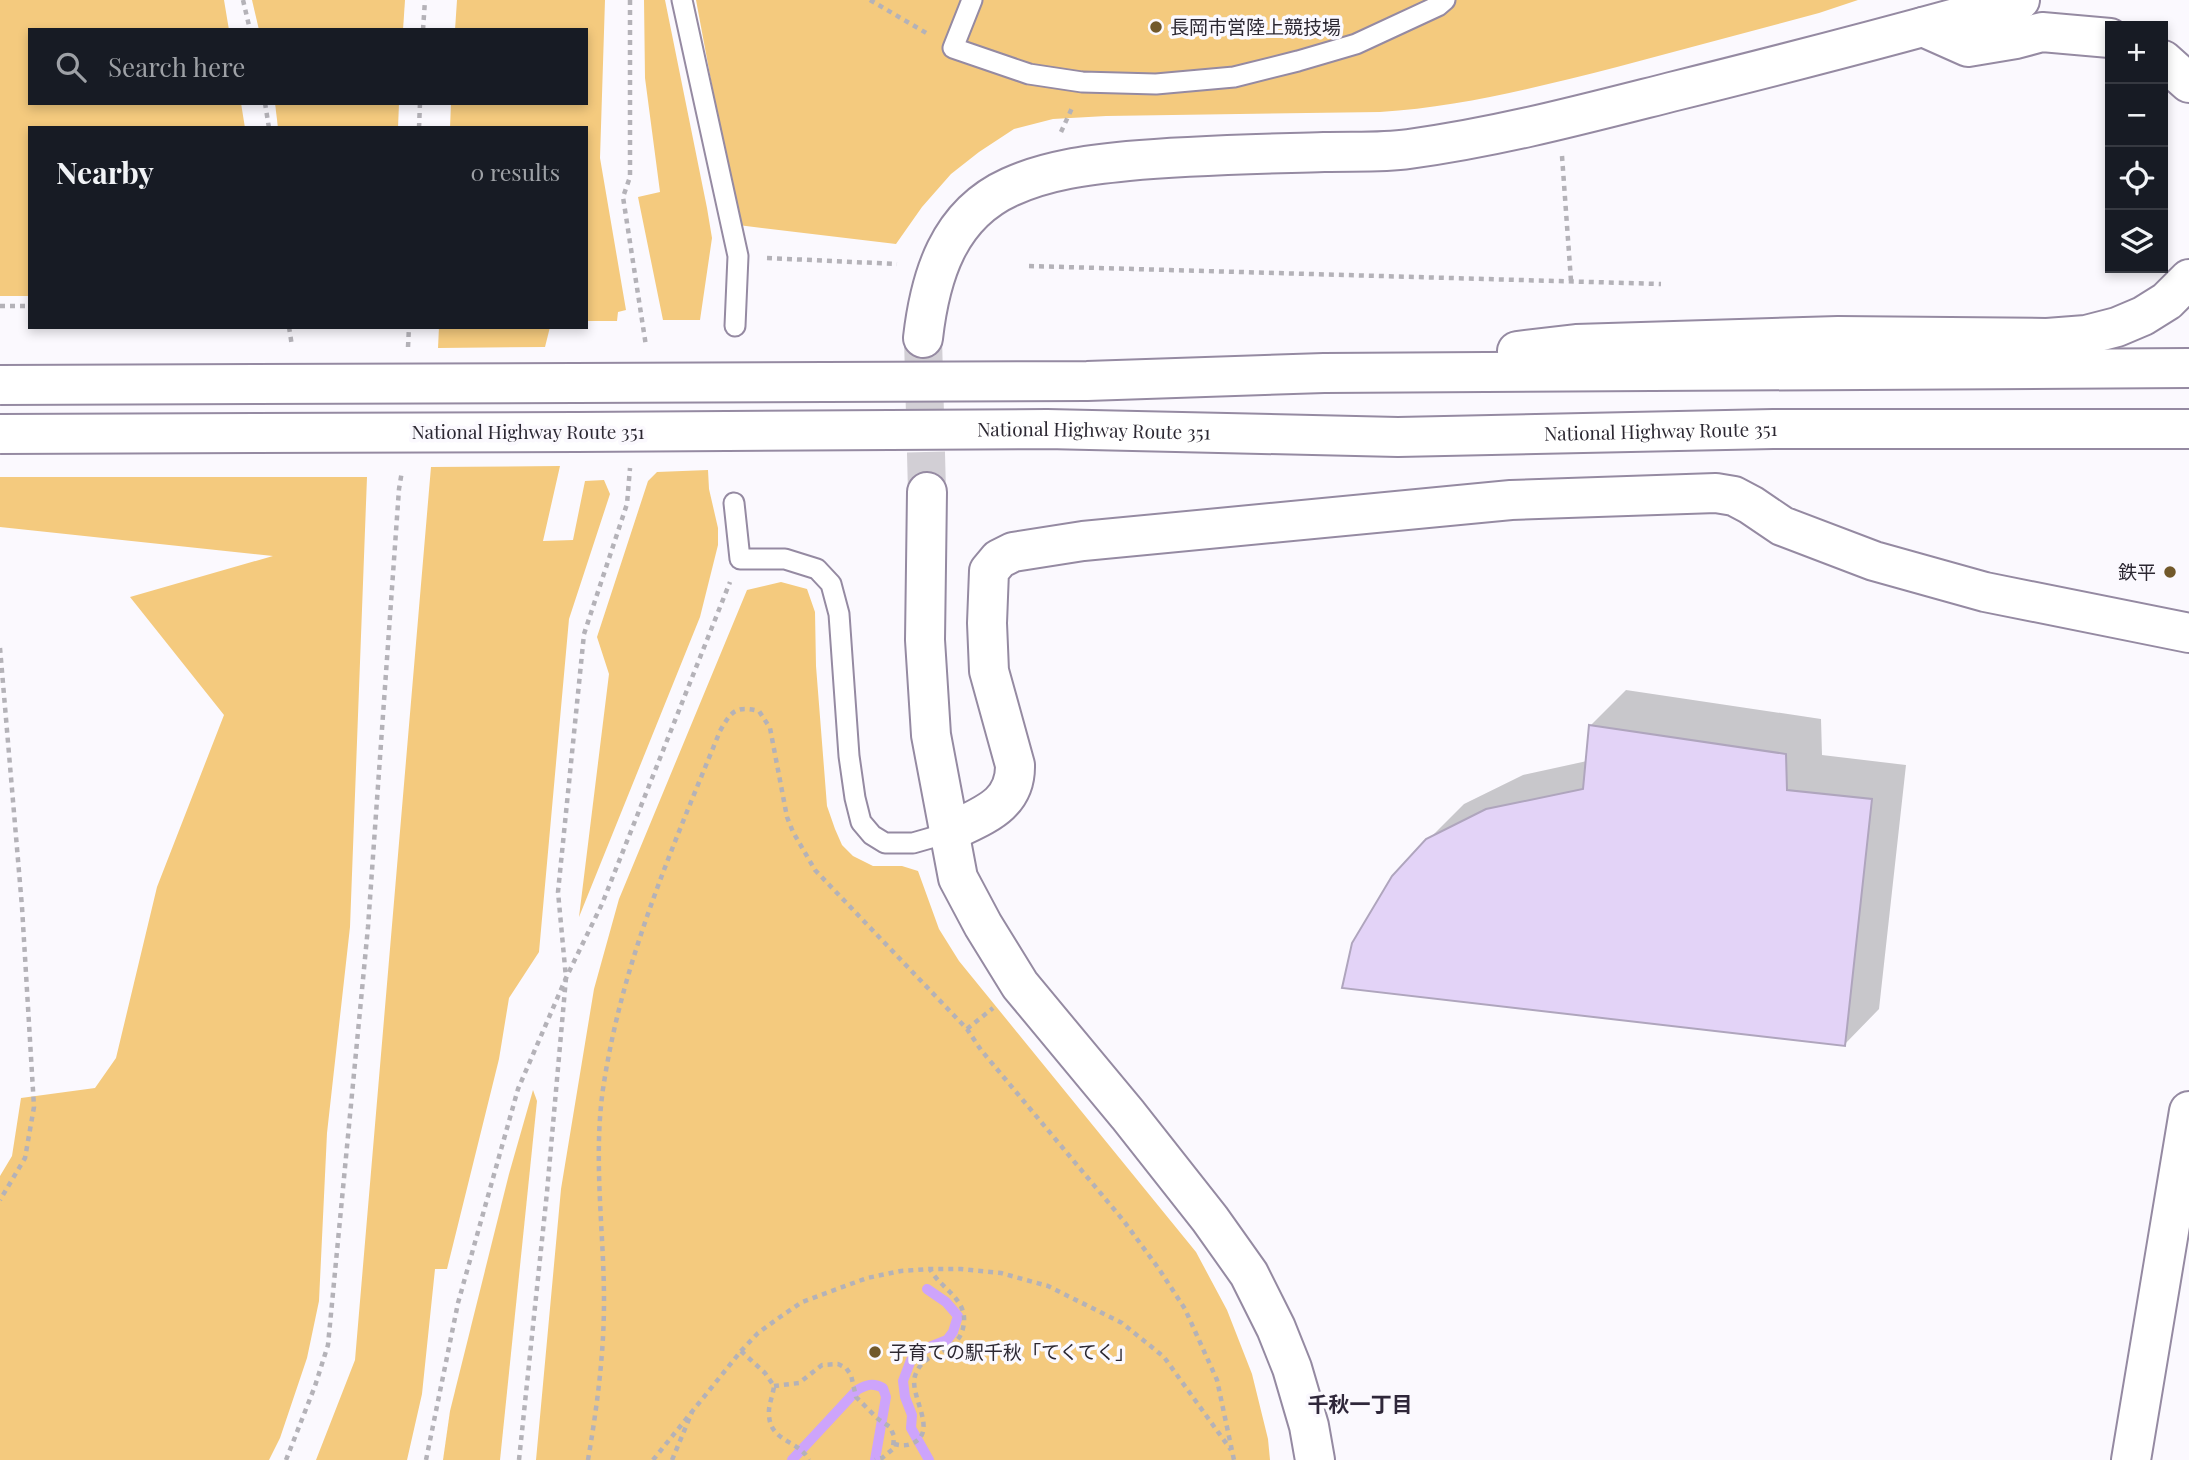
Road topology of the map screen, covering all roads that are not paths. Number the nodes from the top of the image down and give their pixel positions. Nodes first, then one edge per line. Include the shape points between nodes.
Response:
1 (682, 0) edge
2 (972, 0) edge
3 (1445, 0) edge
4 (2020, 0) edge
5 (1923, 27) junction
6 (2105, 38) edge
7 (2168, 64) edge
8 (2189, 83) edge
9 (2189, 279) edge
10 (735, 326) dead end
11 (923, 338) tunnel mouth
12 (2189, 368) edge
13 (1324, 373) junction
14 (0, 385) edge
15 (2189, 429) edge
16 (0, 434) edge
17 (927, 492) tunnel mouth
18 (734, 503) dead end
19 (2189, 633) edge
20 (948, 833) junction
21 (2189, 1111) edge
22 (1315, 1460) edge
23 (2131, 1460) edge

1 - 10 lane via 738,256
2 - 3 lane via 953,48 1029,74 1083,82 1156,84 1234,77 1356,44
4 - 5 main road
5 - 6 main road via 1968,47 2042,32
5 - 11 main road via 1468,140 1404,150 1154,159 1045,174 1007,188 977,208 956,230 928,299
7 - 8 main road
9 - 13 main road via 2143,316 2086,335 1576,344
12 - 13 main road
13 - 14 main road, bridge via 1087,381
15 - 16 main road, National Highway Route 351, bridge via 1773,429 1398,437 1047,429
17 - 20 main road via 925,640 931,735
18 - 20 lane via 740,559 785,559 817,569 831,584 839,614 849,756 861,822 885,843 913,843
19 - 20 main road via 1985,592 1874,561 1782,526 1734,496 1716,493 1498,502 1083,541 1013,552 989,571 987,623 989,671 1016,780 1007,797 988,812
20 - 22 main road via 958,878 1020,985 1136,1125 1249,1274 1292,1368
21 - 23 main road

